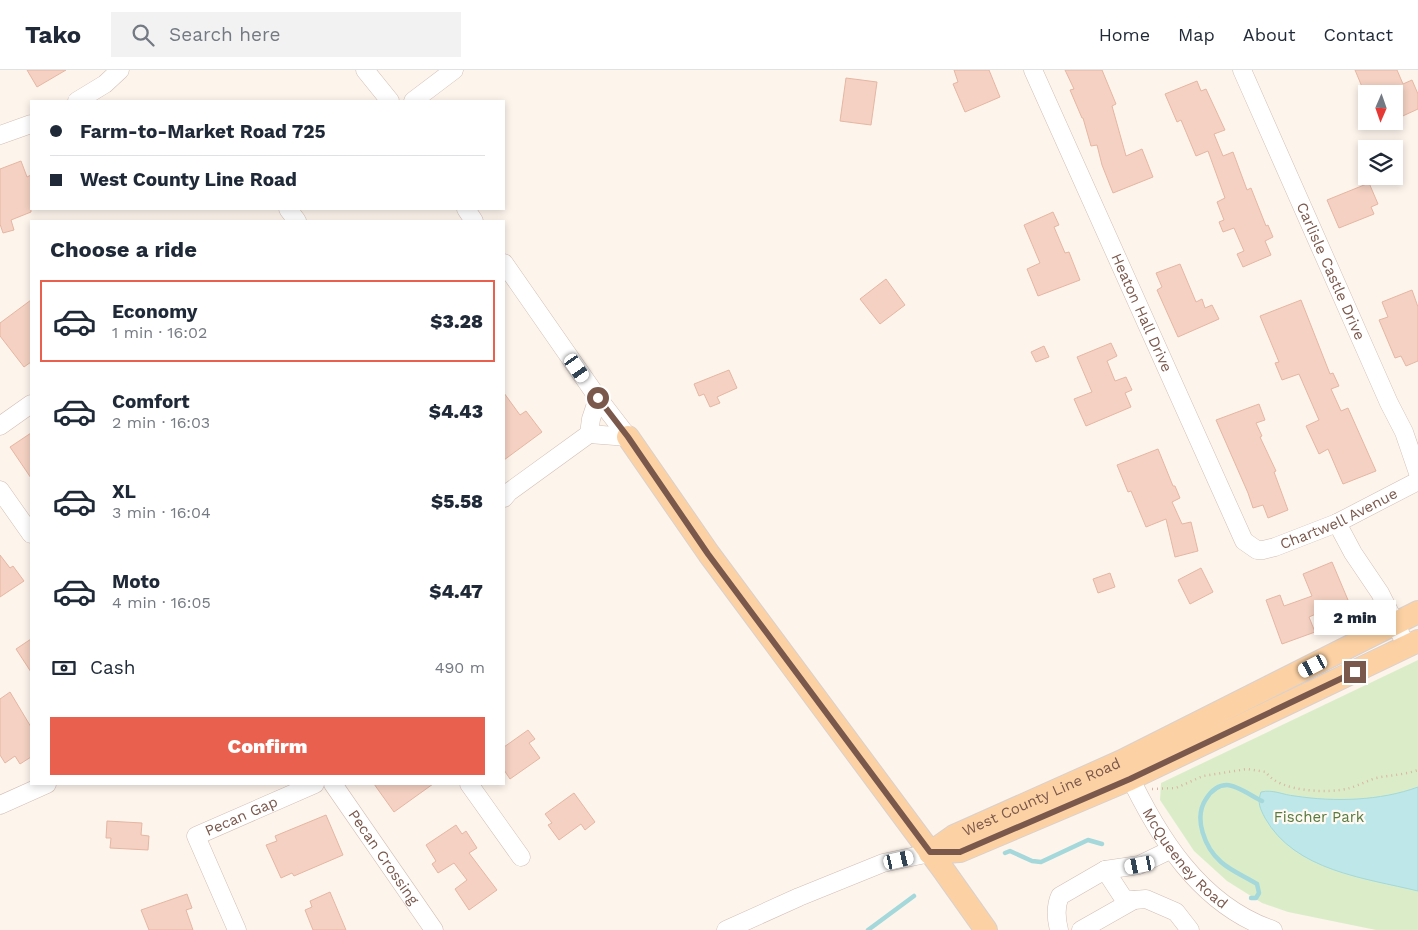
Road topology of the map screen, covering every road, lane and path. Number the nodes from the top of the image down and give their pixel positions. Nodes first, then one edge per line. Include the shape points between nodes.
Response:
1 (120, 70) edge
2 (365, 70) edge
3 (454, 70) edge
4 (1033, 70) edge
5 (1242, 70) edge
6 (79, 100) edge
7 (389, 100) edge
8 (414, 100) edge
9 (30, 124) edge
10 (0, 135) edge
11 (505, 264) edge
12 (598, 398) junction
13 (30, 405) edge
14 (0, 426) edge
15 (588, 434) junction
16 (628, 437) junction
17 (1418, 473) edge
18 (1418, 481) edge
19 (0, 490) edge
20 (505, 497) edge
21 (1337, 523) junction
22 (30, 533) edge
23 (1257, 550) joint
24 (1418, 612) edge
25 (1396, 623) junction
26 (1412, 644) edge
27 (1126, 770) junction
28 (1418, 770) edge
29 (45, 785) edge
30 (313, 785) edge
31 (334, 785) edge
32 (470, 785) edge
33 (1152, 789) dead end
34 (0, 805) edge
35 (1170, 850) junction
36 (930, 852) junction
37 (521, 858) dead end
38 (1104, 870) junction
39 (1134, 900) junction
40 (1266, 929) edge
41 (237, 930) edge
42 (434, 930) edge
43 (726, 930) edge
44 (986, 930) edge
45 (1059, 930) edge
46 (1081, 930) edge
47 (1190, 930) edge

1 - 6 street via 105,84
2 - 7 street
3 - 8 street
4 - 23 street, Heaton Hall Drive via 1244,542
5 - 17 street, Carlisle Castle Drive via 1404,432
9 - 10 street
11 - 12 street
12 - 15 street
12 - 16 street
13 - 14 street
15 - 16 street
15 - 20 street
16 - 36 main road via 708,554
18 - 21 street, Chartwell Avenue
19 - 22 street
21 - 23 street, Chartwell Avenue via 1275,548
21 - 25 street
24 - 25 main road, West County Line Road
25 - 26 street
25 - 27 main road, West County Line Road via 1213,717
26 - 27 main road, West County Line Road
27 - 35 street, McQueeney Road
27 - 36 main road, West County Line Road via 960,852
28 - 33 path via 1376,778 1350,788 1322,791 1276,782 1266,772 1247,769 1203,776 1176,788
29 - 34 street
30 - 41 street, Pecan Gap via 196,836
31 - 42 street, Pecan Crossing
32 - 37 street
35 - 38 street via 1140,865
35 - 40 street, McQueeney Road via 1208,891
36 - 43 street via 884,863
36 - 44 main road
38 - 39 street via 1124,899
38 - 45 street via 1060,896 1056,904
39 - 46 street
39 - 47 street via 1146,898 1176,912

